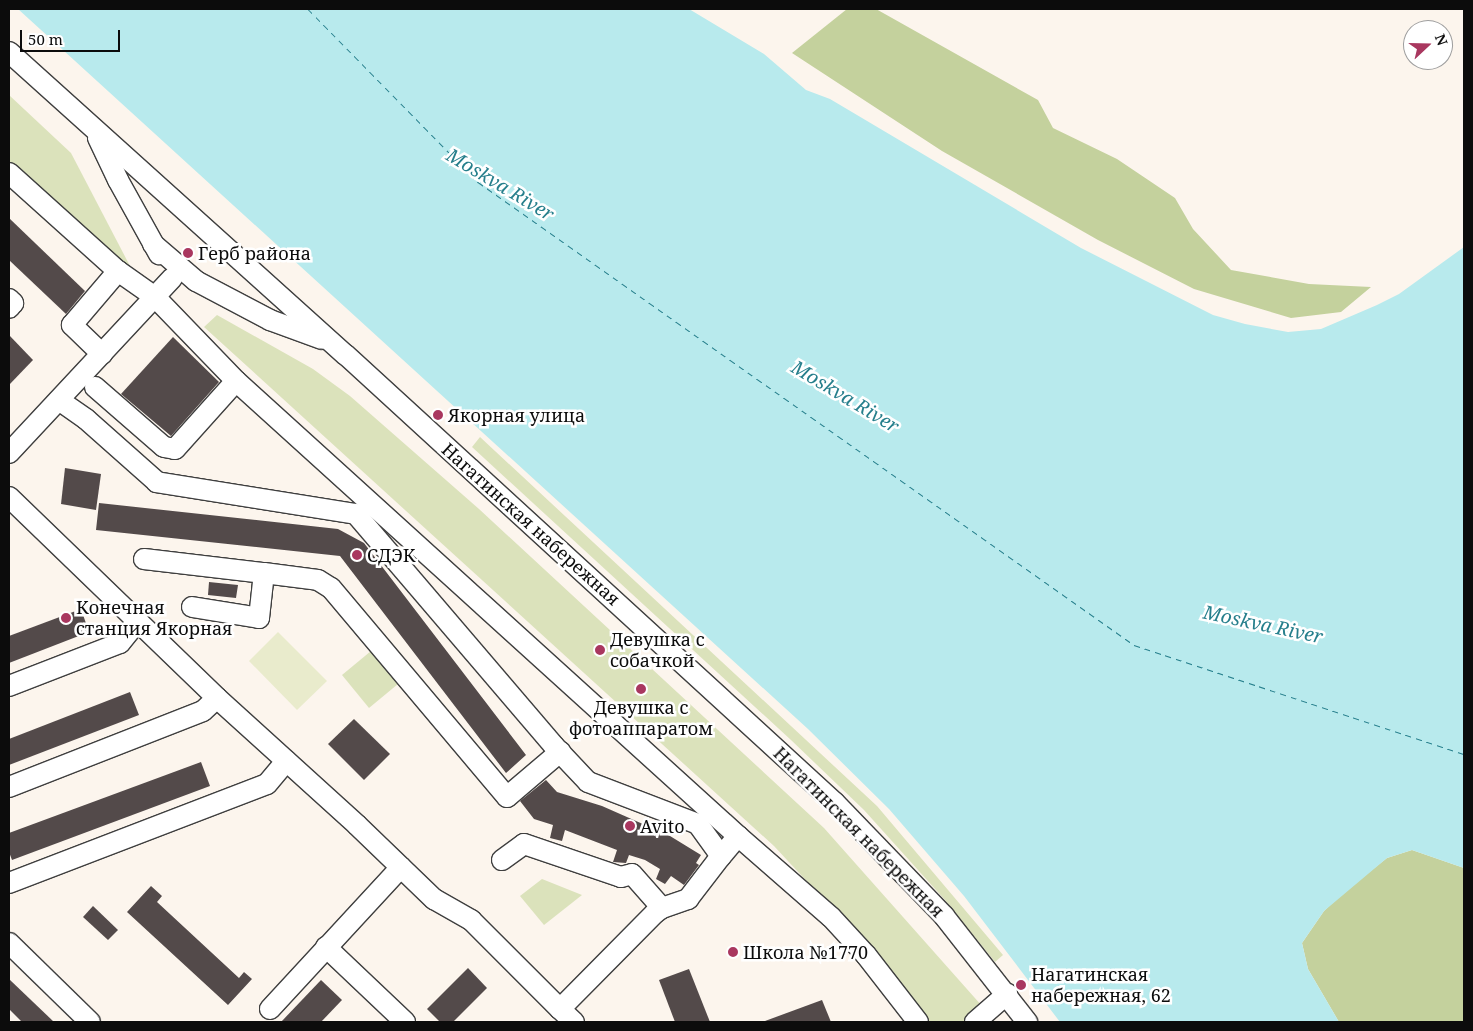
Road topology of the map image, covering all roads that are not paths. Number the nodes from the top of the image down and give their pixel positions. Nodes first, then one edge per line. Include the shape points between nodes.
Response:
1 (9, 52) edge
2 (94, 130) junction
3 (137, 168) junction
4 (9, 173) edge
5 (118, 180) junction
6 (153, 244) junction
7 (118, 270) junction
8 (172, 278) junction
9 (196, 281) junction
10 (281, 296) junction
11 (155, 297) junction
12 (9, 299) edge
13 (9, 308) edge
14 (270, 320) junction
15 (334, 344) junction
16 (102, 354) junction
17 (236, 381) junction
18 (95, 388) dead end
19 (59, 400) junction
20 (9, 453) edge
21 (9, 497) edge
22 (144, 559) dead end
23 (264, 573) junction
24 (192, 607) dead end
25 (136, 623) junction
26 (9, 686) edge
27 (216, 698) junction
28 (560, 752) junction
29 (286, 761) junction
30 (9, 787) edge
31 (738, 836) junction
32 (721, 856) junction
33 (502, 860) dead end
34 (401, 867) junction
35 (9, 882) edge
36 (662, 908) junction
37 (9, 943) edge
38 (326, 948) junction
39 (1007, 994) junction
40 (270, 1009) dead end
41 (567, 1016) edge
42 (908, 1017) edge
43 (90, 1022) edge
44 (405, 1022) edge
45 (975, 1022) edge
46 (1027, 1022) edge

1 - 2 street, Нагатинская набережная
2 - 3 street, Нагатинская набережная
2 - 5 street
3 - 5 street via 125,164 118,170
3 - 10 street, Нагатинская набережная
4 - 7 street
5 - 6 street
6 - 8 street
6 - 9 street
7 - 11 street
7 - 16 street via 72,325
8 - 9 street
8 - 11 street
9 - 14 street
10 - 14 street via 280,313
10 - 15 street, Нагатинская набережная
11 - 16 street
11 - 17 street
12 - 13 street via 13,303
14 - 15 street
15 - 39 street, Нагатинская набережная via 835,803 944,916
16 - 19 street
17 - 18 street via 175,449 164,447
17 - 31 street
19 - 20 street
19 - 28 street via 86,419 158,482 356,514
21 - 25 street
22 - 23 street
23 - 24 street via 260,618
23 - 28 street via 318,580 331,588 507,797
25 - 26 street via 120,643
25 - 27 street
27 - 29 street
27 - 30 street via 203,711
28 - 32 street via 588,782 698,824
29 - 34 street
29 - 35 street via 267,784
31 - 32 street
31 - 42 street via 831,917 866,955
32 - 36 street via 688,899
33 - 36 street via 524,844 621,877 632,874
34 - 38 street
34 - 41 street via 434,899 470,920
36 - 41 street
37 - 43 street
38 - 40 street
38 - 44 street
39 - 45 street
39 - 46 street, Нагатинская набережная

